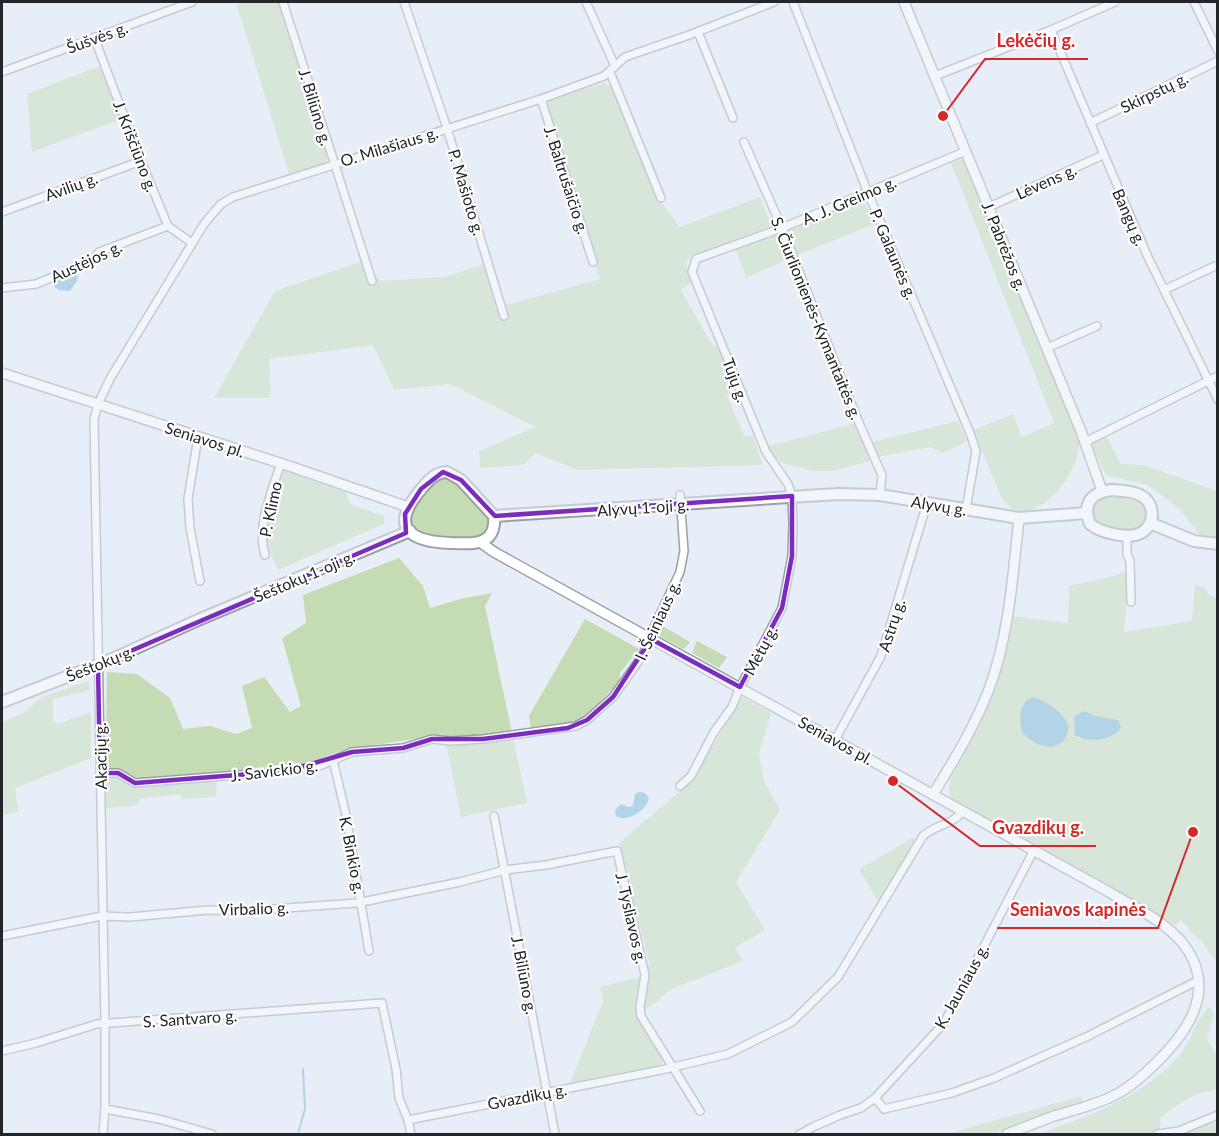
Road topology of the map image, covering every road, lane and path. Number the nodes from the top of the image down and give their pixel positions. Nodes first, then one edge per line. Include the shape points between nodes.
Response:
1 (192, 2) edge
2 (283, 2) edge
3 (404, 2) edge
4 (586, 2) edge
5 (774, 2) edge
6 (793, 2) edge
7 (904, 2) edge
8 (1115, 2) edge
9 (1194, 2) edge
10 (759, 4) edge
11 (1051, 30) junction
12 (698, 32) junction
13 (94, 37) junction
14 (1218, 51) edge
15 (1218, 61) edge
16 (612, 69) junction
17 (2, 72) edge
18 (935, 76) junction
19 (541, 99) junction
20 (733, 118) dead end
21 (1090, 123) junction
22 (447, 128) junction
23 (744, 142) dead end
24 (966, 151) junction
25 (1103, 155) junction
26 (141, 161) junction
27 (333, 164) junction
28 (868, 193) junction
29 (661, 198) dead end
30 (989, 207) junction
31 (2, 212) edge
32 (168, 225) junction
33 (782, 228) junction
34 (192, 243) junction
35 (696, 259) joint
36 (593, 262) dead end
37 (1215, 266) dead end
38 (372, 281) dead end
39 (2, 288) edge
40 (1164, 290) junction
41 (504, 316) dead end
42 (1098, 326) dead end
43 (1047, 348) junction
44 (2, 373) edge
45 (1218, 376) edge
46 (1208, 380) junction
47 (1218, 400) edge
48 (98, 404) junction
49 (198, 437) junction
50 (1085, 442) junction
51 (281, 463) junction
52 (1102, 491) junction
53 (880, 495) junction
54 (792, 496) junction
55 (681, 499) junction
56 (927, 503) junction
57 (408, 507) junction
58 (966, 510) junction
59 (1087, 513) junction
60 (494, 516) junction
61 (1019, 518) junction
62 (1150, 523) junction
63 (410, 531) junction
64 (1127, 535) junction
65 (480, 542) junction
66 (1218, 544) edge
67 (265, 555) dead end
68 (200, 581) dead end
69 (1131, 602) dead end
70 (198, 620) joint
71 (649, 638) junction
72 (98, 665) junction
73 (740, 687) junction
74 (2, 702) edge
75 (483, 739) joint
76 (835, 740) junction
77 (333, 760) junction
78 (100, 773) junction
79 (680, 786) dead end
80 (933, 794) junction
81 (963, 811) junction
82 (494, 816) dead end
83 (1034, 850) junction
84 (505, 870) junction
85 (362, 902) junction
86 (102, 916) junction
87 (2, 936) edge
88 (369, 951) dead end
89 (1199, 980) junction
90 (105, 1024) junction
91 (2, 1051) edge
92 (670, 1066) junction
93 (548, 1092) junction
94 (875, 1098) junction
95 (105, 1109) junction
96 (700, 1111) dead end
97 (1218, 1114) edge
98 (408, 1120) junction
99 (103, 1134) edge
100 (212, 1134) edge
101 (411, 1134) edge
102 (555, 1134) edge
103 (800, 1134) edge
104 (1007, 1134) edge
105 (1158, 1134) edge

1 - 13 street, Šušvės g.
2 - 27 street, J. Biliūno g.
3 - 22 street, P. Mašioto g.
4 - 16 street
5 - 10 street, O. Milašiaus g.
6 - 28 street, P. Galaunės g.
7 - 18 street, J. Pabrėžos g.
8 - 11 street
9 - 14 street
10 - 12 street, O. Milašiaus g.
11 - 18 street
11 - 21 street, Bangų g.
12 - 16 street, O. Milašiaus g. via 625,57
12 - 20 street
13 - 17 street, Šušvės g.
13 - 26 street, J. Kriščiūno g.
15 - 21 street, Skirpstų g.
16 - 19 street, O. Milašiaus g. via 604,76
16 - 29 street
18 - 24 street, J. Pabrėžos g.
19 - 22 street, O. Milašiaus g.
19 - 36 street, J. Baltrušaičio g.
21 - 25 street, Bangų g.
22 - 27 street, O. Milašiaus g.
22 - 41 street, P. Mašioto g.
23 - 33 street, S. Čiurlionienės-Kymantaitės g.
24 - 28 street, A. J. Greimo g.
24 - 30 street, J. Pabrėžos g.
25 - 30 street, Lėvens g.
25 - 40 street, Bangų g.
26 - 31 street, Avilių g.
26 - 32 street, J. Kriščiūno g.
27 - 34 street, O. Milašiaus g. via 233,196 221,204
27 - 38 street, J. Biliūno g.
28 - 33 street, A. J. Greimo g.
28 - 58 street, P. Galaunės g. via 976,451
30 - 43 street, J. Pabrėžos g.
32 - 34 street
32 - 39 street, Austėjos g. via 99,252 92,261 36,284
33 - 35 street, A. J. Greimo g.
33 - 53 street, S. Čiurlionienės-Kymantaitės g. via 882,475
34 - 48 street, O. Milašiaus g.
35 - 54 street, Tujų g. via 692,272 747,410
37 - 40 street
40 - 46 street, Bangų g.
42 - 43 street
43 - 50 street, J. Pabrėžos g.
44 - 48 street, Seniavos pl.
45 - 46 street
46 - 47 street, Bangų g.
46 - 50 street
48 - 49 street, Seniavos pl.
48 - 72 street, Akacijų g. via 94,419
49 - 51 street, Seniavos pl.
49 - 68 street via 188,499
50 - 52 street, J. Pabrėžos g.
51 - 57 street, Seniavos pl.
51 - 67 street, P. Klimo via 264,526
52 - 59 main road via 1093,496
52 - 62 main road via 1141,495 1153,513
53 - 54 main road, Alyvų g.
53 - 56 main road, Alyvų g.
54 - 55 main road, Alyvų 1-oji g.
54 - 73 street, Mėtų g. via 792,556 782,608
55 - 60 main road, Alyvų 1-oji g.
55 - 71 street, I. Šeiniaus g. via 684,551 680,572
56 - 58 main road, Alyvų g.
56 - 76 street, Astrų g. via 881,656
57 - 60 main road via 434,476 447,472 461,480
57 - 63 main road via 405,514
58 - 61 main road, Alyvų g.
59 - 61 main road, Alyvų g.
59 - 64 main road via 1097,530
60 - 65 main road via 491,534
61 - 80 street via 1006,618 990,687
62 - 64 main road via 1145,531
62 - 66 main road via 1194,541
63 - 65 main road via 427,542
63 - 70 main road, Šeštokų 1-oji g.
64 - 69 street
65 - 71 street, Seniavos pl.
70 - 72 main road, Šeštokų g.
71 - 73 street, Seniavos pl.
71 - 75 street, I. Šeiniaus g. via 643,655 623,684 587,720 568,728
72 - 74 main road, Šeštokų g.
72 - 78 street, Akacijų g.
73 - 76 street, Seniavos pl.
73 - 79 street, Mėtų g. via 691,776
75 - 77 street, J. Savickio g. via 432,739 403,748 352,752
76 - 80 street, Seniavos pl.
77 - 78 street, J. Savickio g. via 287,771 135,783 118,773
77 - 85 street, K. Binkio g.
78 - 86 street, Akacijų g.
80 - 81 street, Seniavos pl.
81 - 83 street, Seniavos pl.
81 - 92 street, Gvazdikų g. via 952,822 923,836 838,977 799,1017 728,1054
82 - 84 street, J. Biliūno g.
83 - 89 street, Seniavos pl. via 1165,927 1189,952
83 - 94 street, K. Jauniaus g. via 944,1023
84 - 85 street, Virbalio g.
84 - 92 street, J. Tysliavos g. via 617,851 645,975 641,1016
84 - 93 street, J. Biliūno g.
85 - 86 street, Virbalio g.
85 - 88 street, K. Binkio g.
86 - 87 street, Virbalio g.
86 - 90 street, Akacijų g.
89 - 94 street via 1086,1037 973,1085 884,1109
89 - 104 street, Seniavos pl. via 1197,1005 1184,1031 1139,1080 1112,1097
90 - 91 street, S. Santvaro g.
90 - 95 street, Akacijų g.
90 - 98 street, S. Santvaro g. via 382,1003 399,1098
92 - 93 street, Gvazdikų g.
92 - 96 street, J. Tysliavos g.
93 - 98 street, Gvazdikų g.
93 - 102 street, J. Biliūno g.
94 - 103 street, K. Jauniaus g.
95 - 99 street, Akacijų g.
95 - 100 street
97 - 105 street via 1179,1131
98 - 101 street

